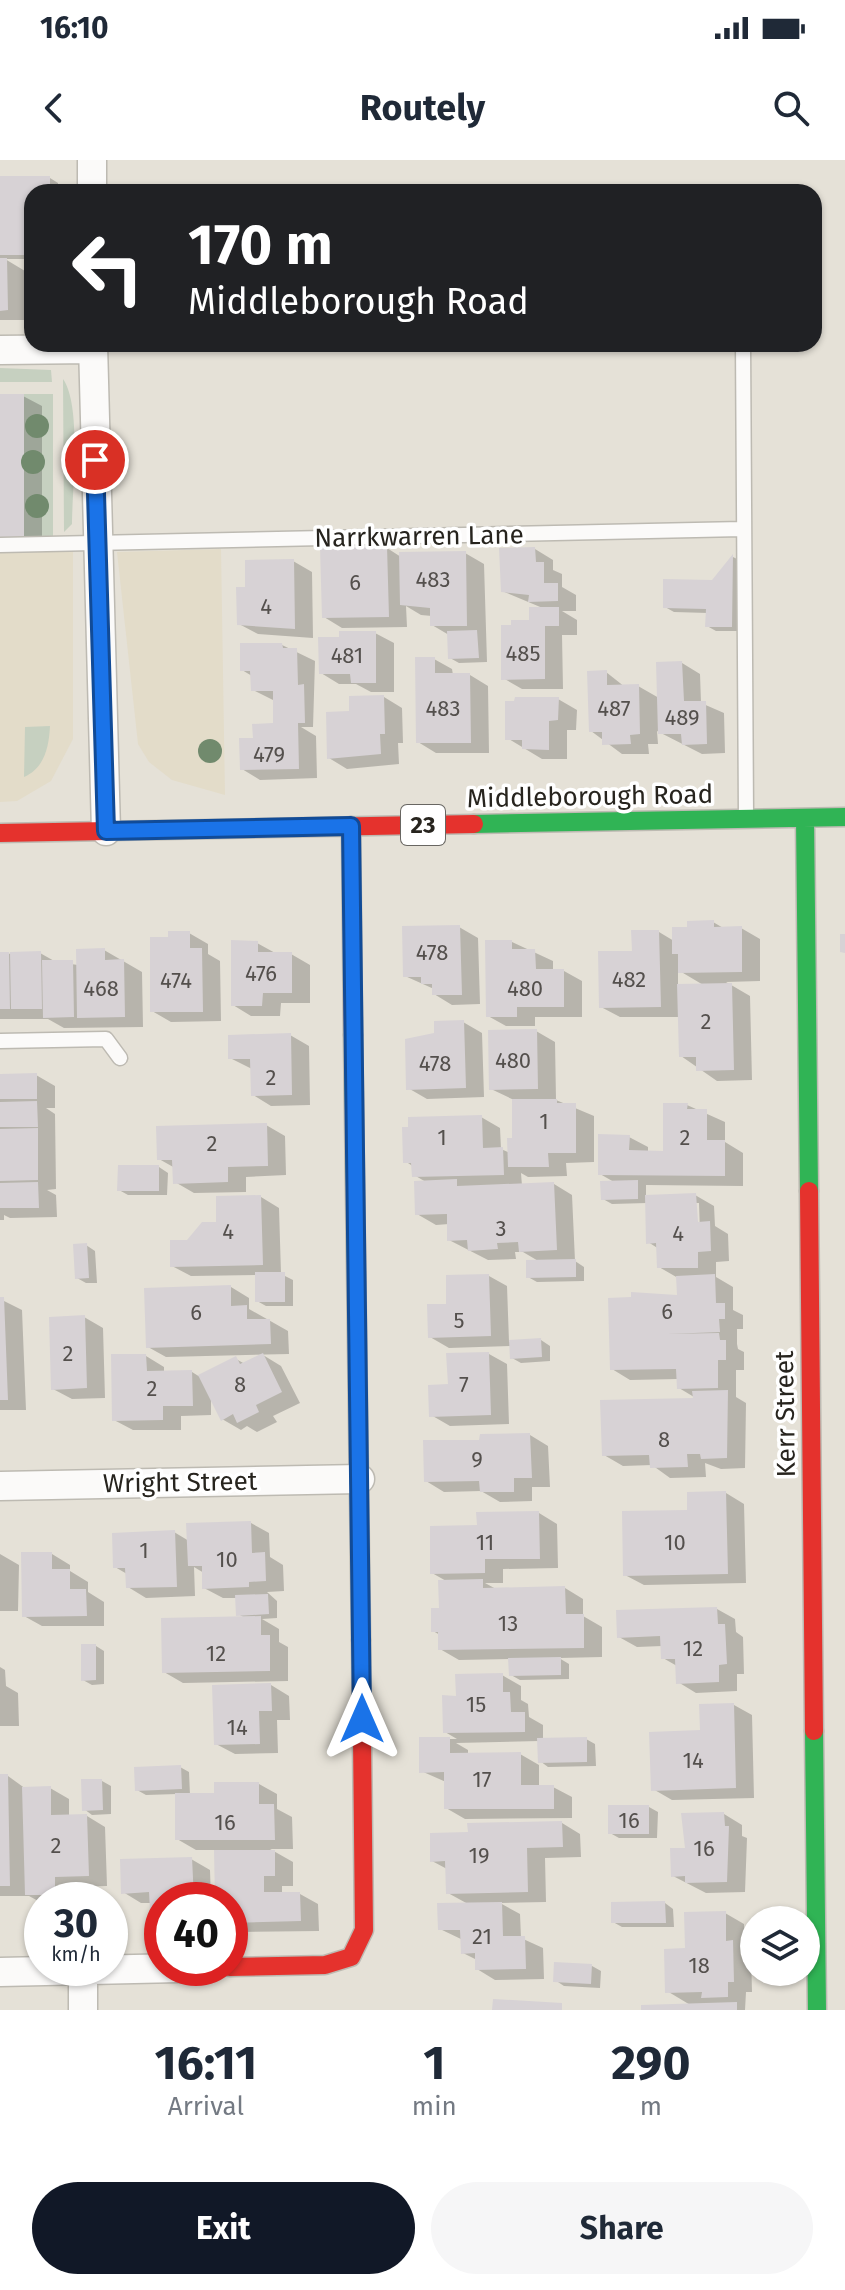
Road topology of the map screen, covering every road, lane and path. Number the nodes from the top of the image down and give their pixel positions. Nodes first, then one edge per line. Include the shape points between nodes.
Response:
1 (92, 160) edge
2 (92, 184) edge
3 (24, 349) edge
4 (0, 350) edge
5 (93, 352) edge
6 (743, 352) edge
7 (742, 529) junction
8 (97, 543) junction
9 (0, 545) edge
10 (845, 817) edge
11 (805, 818) junction
12 (746, 820) junction
13 (351, 826) junction
14 (106, 831) junction
15 (0, 833) edge
16 (0, 1041) edge
17 (120, 1058) dead end
18 (360, 1479) junction
19 (0, 1486) edge
20 (248, 1967) edge
21 (24, 1971) edge
22 (0, 1972) edge
23 (83, 1986) edge
24 (83, 2010) edge
25 (817, 2010) edge

1 - 2 street
3 - 4 street
5 - 8 street
6 - 7 lane
7 - 8 lane, Narrkwarren Lane
7 - 12 lane
8 - 9 lane, Narrkwarren Lane
8 - 14 street
10 - 11 street, Middleborough Road / 23
11 - 12 street, Middleborough Road / 23
11 - 25 street, Kerr Street
12 - 13 street, Middleborough Road / 23
13 - 14 street, Middleborough Road / 23
13 - 18 street
14 - 15 street, Middleborough Road / 23
16 - 17 lane via 106,1039
18 - 19 street, Wright Street
18 - 20 street via 364,1930 351,1957 325,1965
21 - 22 street
23 - 24 street

